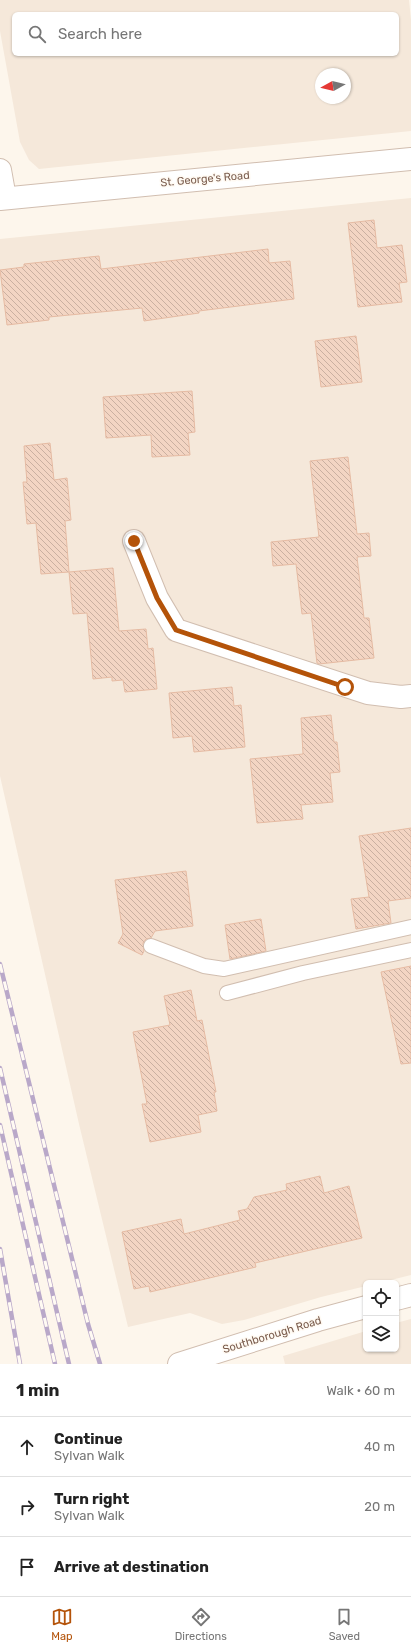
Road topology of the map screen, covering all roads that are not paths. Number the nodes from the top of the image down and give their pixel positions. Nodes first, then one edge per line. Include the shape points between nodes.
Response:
1 (411, 159) edge
2 (0, 170) edge
3 (2, 199) edge
4 (134, 541) dead end
5 (411, 696) edge
6 (411, 927) edge
7 (151, 946) dead end
8 (411, 950) edge
9 (226, 993) dead end
10 (411, 1295) edge
11 (399, 1298) edge
12 (363, 1309) edge
13 (179, 1364) edge

1 - 3 street, St. George's Road
2 - 3 street
4 - 5 street via 157,598 176,630 368,693
6 - 7 lane via 224,969 204,966
8 - 9 lane via 303,973
10 - 11 street
12 - 13 street, Southborough Road via 318,1320

